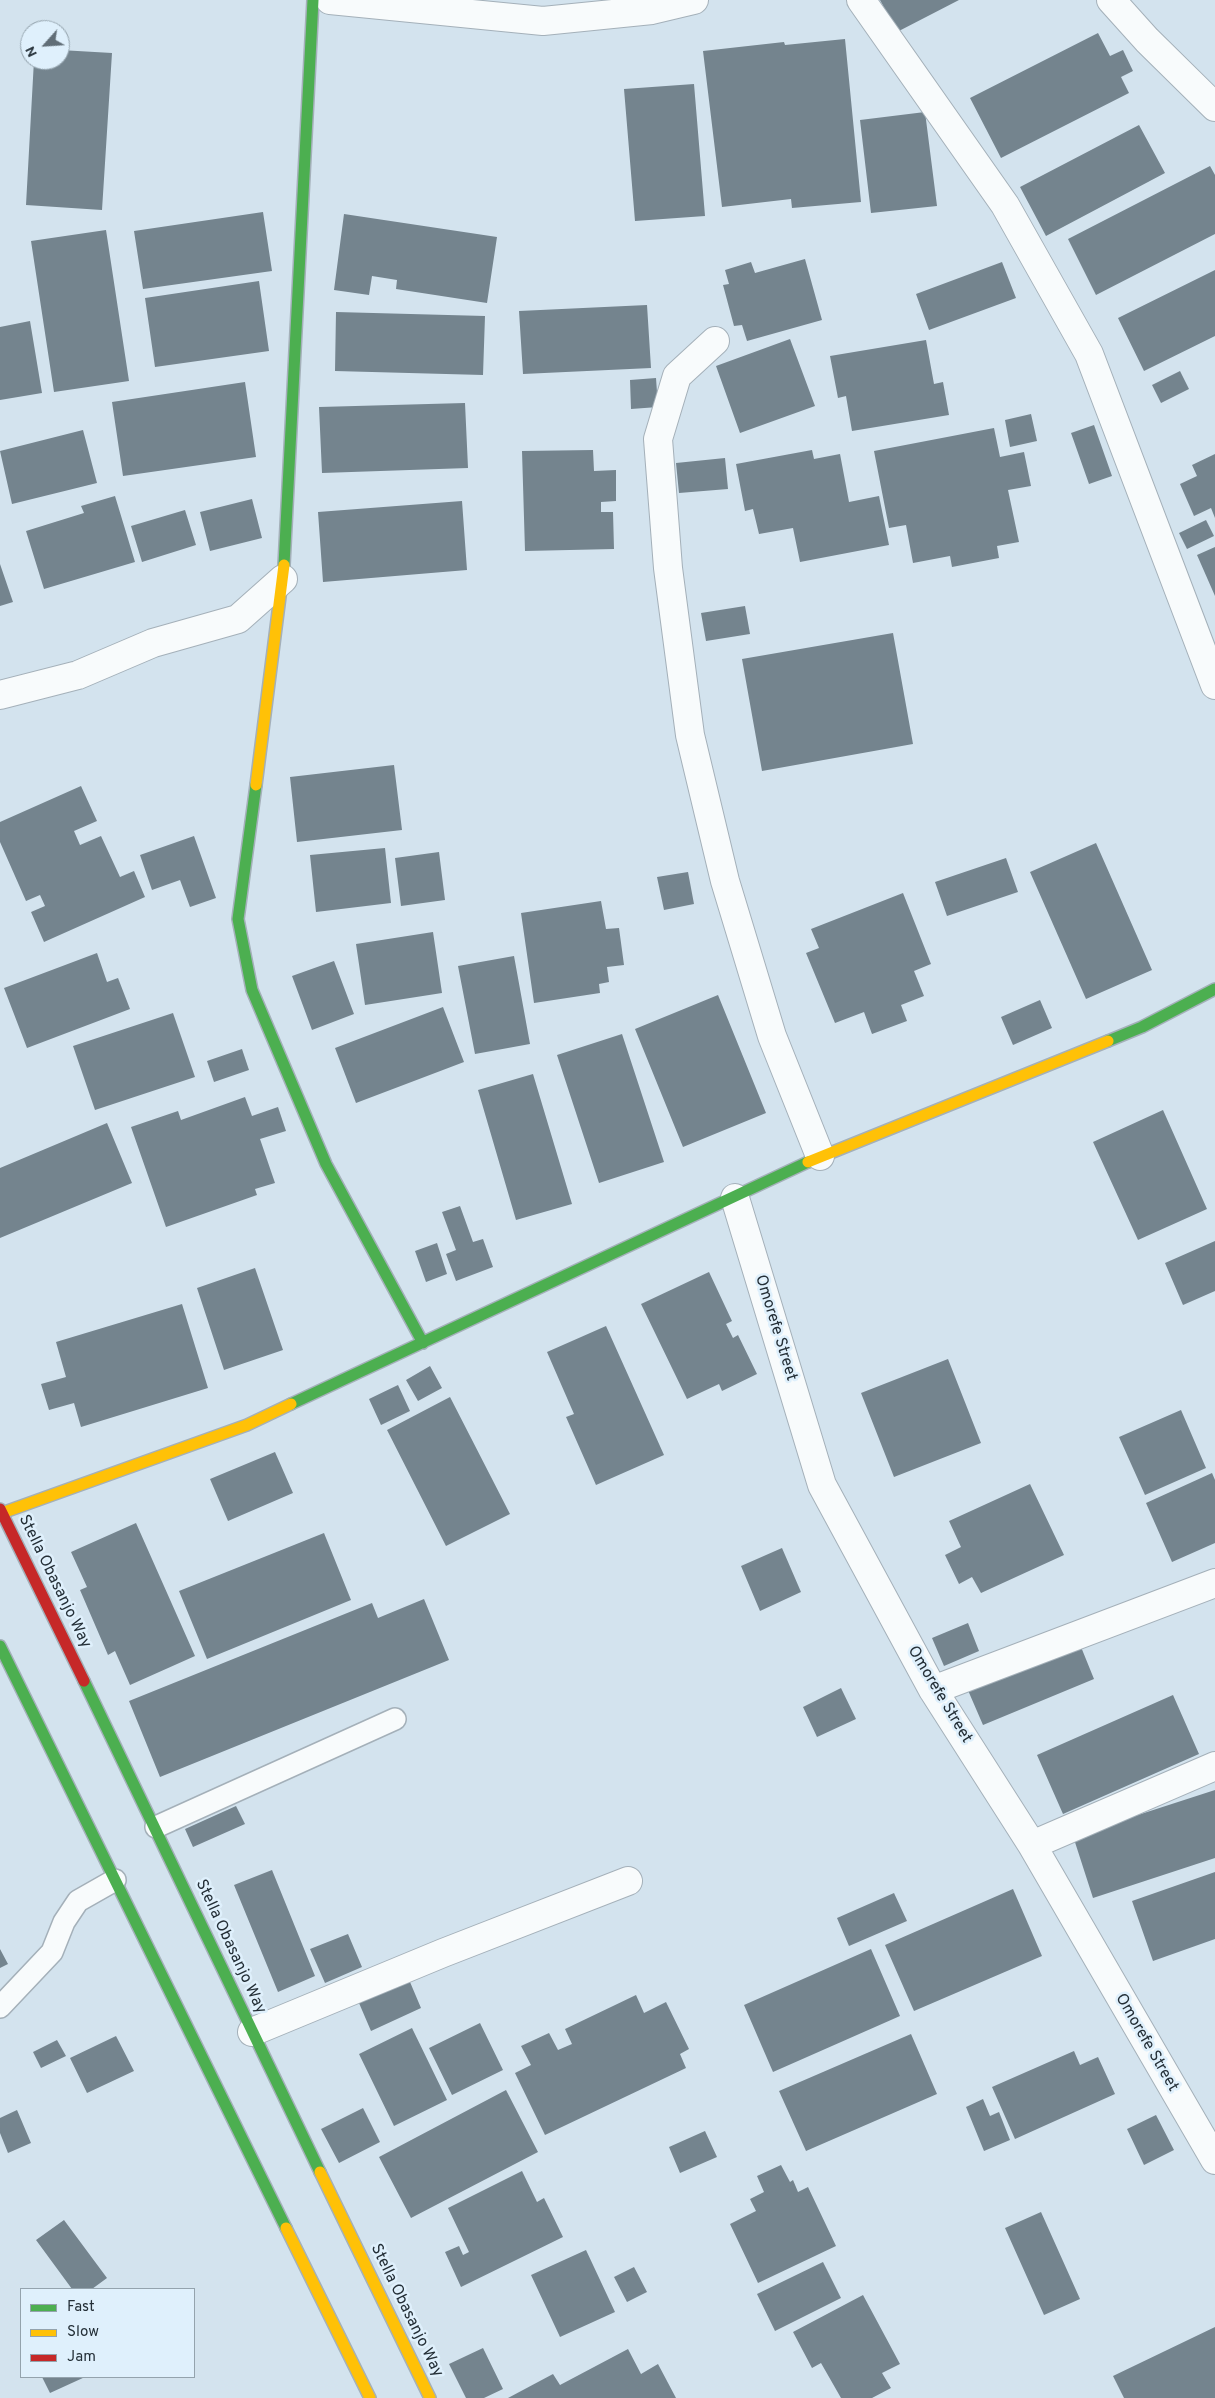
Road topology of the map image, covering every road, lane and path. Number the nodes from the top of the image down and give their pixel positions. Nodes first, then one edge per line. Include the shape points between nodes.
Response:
1 (313, 0) edge
2 (330, 0) edge
3 (694, 0) edge
4 (861, 0) edge
5 (1111, 0) edge
6 (578, 9) edge
7 (1215, 107) edge
8 (715, 341) dead end
9 (283, 579) junction
10 (1215, 685) edge
11 (0, 695) edge
12 (1215, 990) edge
13 (820, 1156) junction
14 (735, 1198) junction
15 (423, 1343) junction
16 (1, 1511) edge
17 (1215, 1583) edge
18 (0, 1646) edge
19 (933, 1690) junction
20 (395, 1719) dead end
21 (1215, 1766) edge
22 (156, 1828) junction
23 (1032, 1845) junction
24 (115, 1880) junction
25 (628, 1881) dead end
26 (0, 2007) edge
27 (252, 2032) junction
28 (1215, 2160) edge
29 (370, 2398) edge
30 (430, 2398) edge

1 - 9 street
2 - 6 street via 543,21
3 - 6 street via 652,10
4 - 10 street via 1005,205 1089,354
5 - 7 street
8 - 13 street via 677,376 658,440 669,578 690,735 725,881 772,1036
9 - 11 street via 238,619 153,643 78,675
9 - 15 street via 238,918 252,990 326,1164
12 - 13 street via 1142,1027
13 - 14 street
14 - 15 street
14 - 19 street, Omorefe Street via 822,1485
15 - 16 street via 247,1425
16 - 22 street, Stella Obasanjo Way
17 - 19 street
18 - 24 street
19 - 23 street, Omorefe Street
20 - 22 lane
21 - 23 street
22 - 27 street, Stella Obasanjo Way
23 - 28 street, Omorefe Street
24 - 26 lane via 78,1901 64,1922 52,1952
24 - 29 street
25 - 27 street
27 - 30 street, Stella Obasanjo Way

